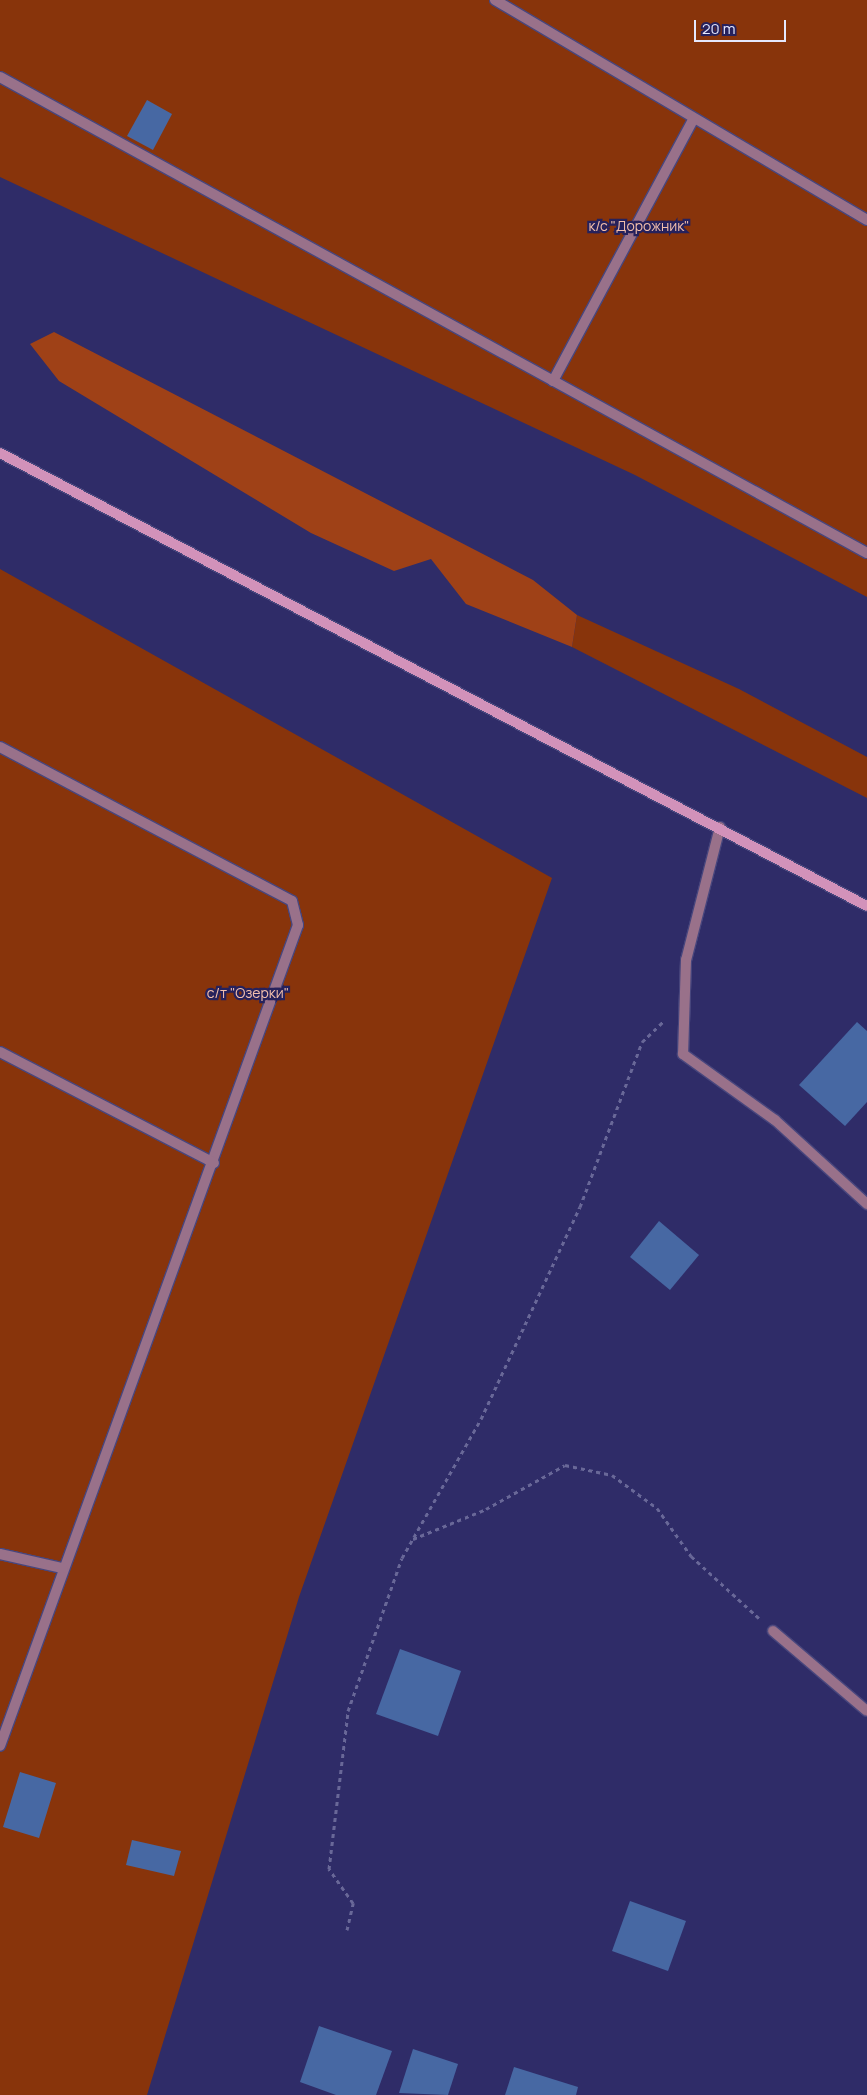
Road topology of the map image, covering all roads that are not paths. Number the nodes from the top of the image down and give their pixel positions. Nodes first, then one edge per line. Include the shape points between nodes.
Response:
1 (495, 0) edge
2 (0, 77) edge
3 (694, 118) junction
4 (867, 220) edge
5 (553, 381) junction
6 (0, 453) edge
7 (867, 553) edge
8 (0, 747) edge
9 (720, 827) junction
10 (867, 906) edge
11 (0, 1052) edge
12 (214, 1163) junction
13 (867, 1204) edge
14 (0, 1554) edge
15 (62, 1568) junction
16 (773, 1631) road end
17 (867, 1710) edge
18 (0, 1746) edge

1 - 3 street
2 - 5 street
3 - 4 street
3 - 5 street
5 - 7 street
6 - 9 main road
8 - 12 street via 292,901 298,925
9 - 10 main road
9 - 13 street via 686,960 683,1054 775,1120
11 - 12 street
12 - 15 street
14 - 15 street
15 - 18 street
16 - 17 street

